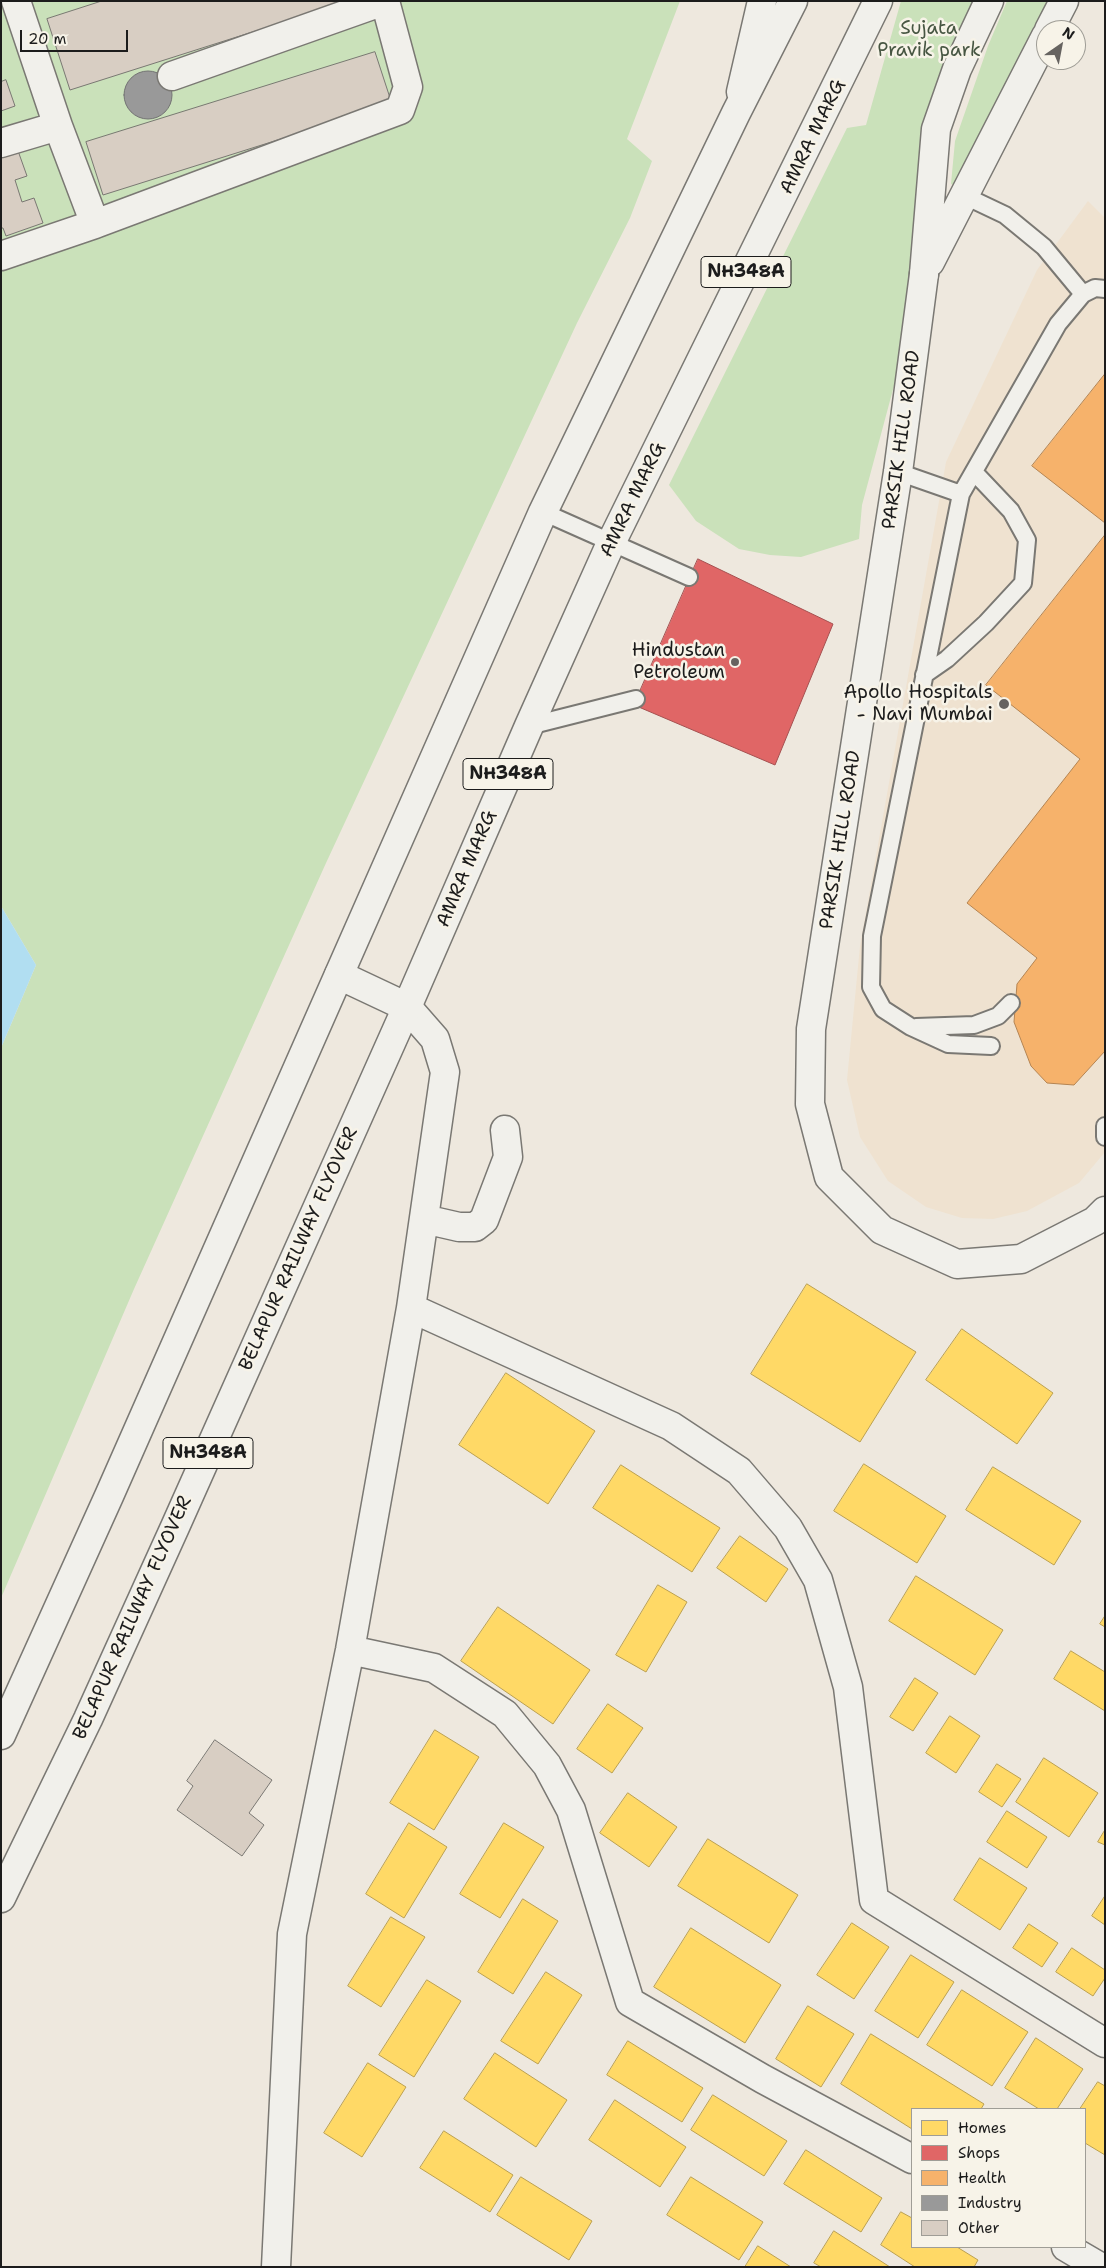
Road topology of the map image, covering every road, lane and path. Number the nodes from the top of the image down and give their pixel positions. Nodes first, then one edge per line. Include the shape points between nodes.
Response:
1 (16, 1) edge
2 (384, 1) edge
3 (762, 1) edge
4 (793, 1) edge
5 (878, 1) edge
6 (989, 1) edge
7 (1064, 1) edge
8 (1054, 20) edge
9 (1036, 56) edge
10 (172, 76) dead end
11 (736, 113) junction
12 (58, 126) junction
13 (1, 143) edge
14 (965, 196) dead end
15 (95, 224) junction
16 (1, 256) edge
17 (924, 274) junction
18 (1105, 289) edge
19 (1084, 294) junction
20 (898, 472) junction
21 (974, 472) junction
22 (961, 494) junction
23 (543, 512) junction
24 (612, 543) junction
25 (689, 578) dead end
26 (924, 675) junction
27 (636, 699) dead end
28 (529, 726) junction
29 (339, 975) junction
30 (1011, 1003) dead end
31 (407, 1007) junction
32 (911, 1027) junction
33 (991, 1046) dead end
34 (1105, 1126) edge
35 (506, 1130) dead end
36 (1105, 1137) edge
37 (1105, 1211) edge
38 (424, 1219) junction
39 (411, 1308) junction
40 (350, 1650) junction
41 (1, 1735) edge
42 (2, 1897) edge
43 (1105, 2043) edge
44 (911, 2158) edge
45 (1068, 2248) edge
46 (276, 2267) edge
47 (1100, 2267) edge

1 - 12 main road
2 - 10 main road
2 - 15 main road via 408,86 400,110
3 - 11 main road
4 - 11 main road, NH348A
5 - 24 main road, AMRA MARG / NH348A
6 - 17 main road via 957,69 936,129
7 - 8 main road
9 - 17 main road, PARSIK HILL ROAD
11 - 23 main road, NH348A
12 - 13 main road
12 - 15 main road
14 - 19 lane via 1005,215 1044,247
15 - 16 main road
17 - 20 main road, PARSIK HILL ROAD
18 - 19 lane via 1095,288
19 - 21 lane via 1058,324
20 - 22 lane
20 - 37 main road, PARSIK HILL ROAD via 811,1029 810,1104 827,1171 829,1177 882,1230 957,1264 1021,1259 1095,1221
21 - 22 lane
21 - 26 lane via 1012,511 1026,540 1022,584 986,624 947,660
22 - 26 lane
23 - 24 lane
23 - 29 main road, NH348A
24 - 25 lane
24 - 28 main road, AMRA MARG / NH348A
26 - 32 lane via 872,944 871,987 883,1009
27 - 28 lane
28 - 31 main road, AMRA MARG / NH348A
29 - 31 main road
29 - 41 main road, NH348A
30 - 32 lane via 998,1016 974,1024
31 - 38 main road via 435,1039 445,1072
31 - 42 main road, BELAPUR RAILWAY FLYOVER / NH348A via 92,1710
32 - 33 lane via 948,1044
34 - 36 lane
35 - 38 main road via 508,1156 484,1220 475,1227 459,1227
38 - 39 main road
39 - 40 main road
39 - 43 main road via 671,1426 739,1470 788,1528 818,1580 848,1687 874,1900
40 - 44 main road via 434,1668 505,1714 547,1765 571,1810 630,2002
40 - 46 main road via 292,1934
45 - 47 main road

